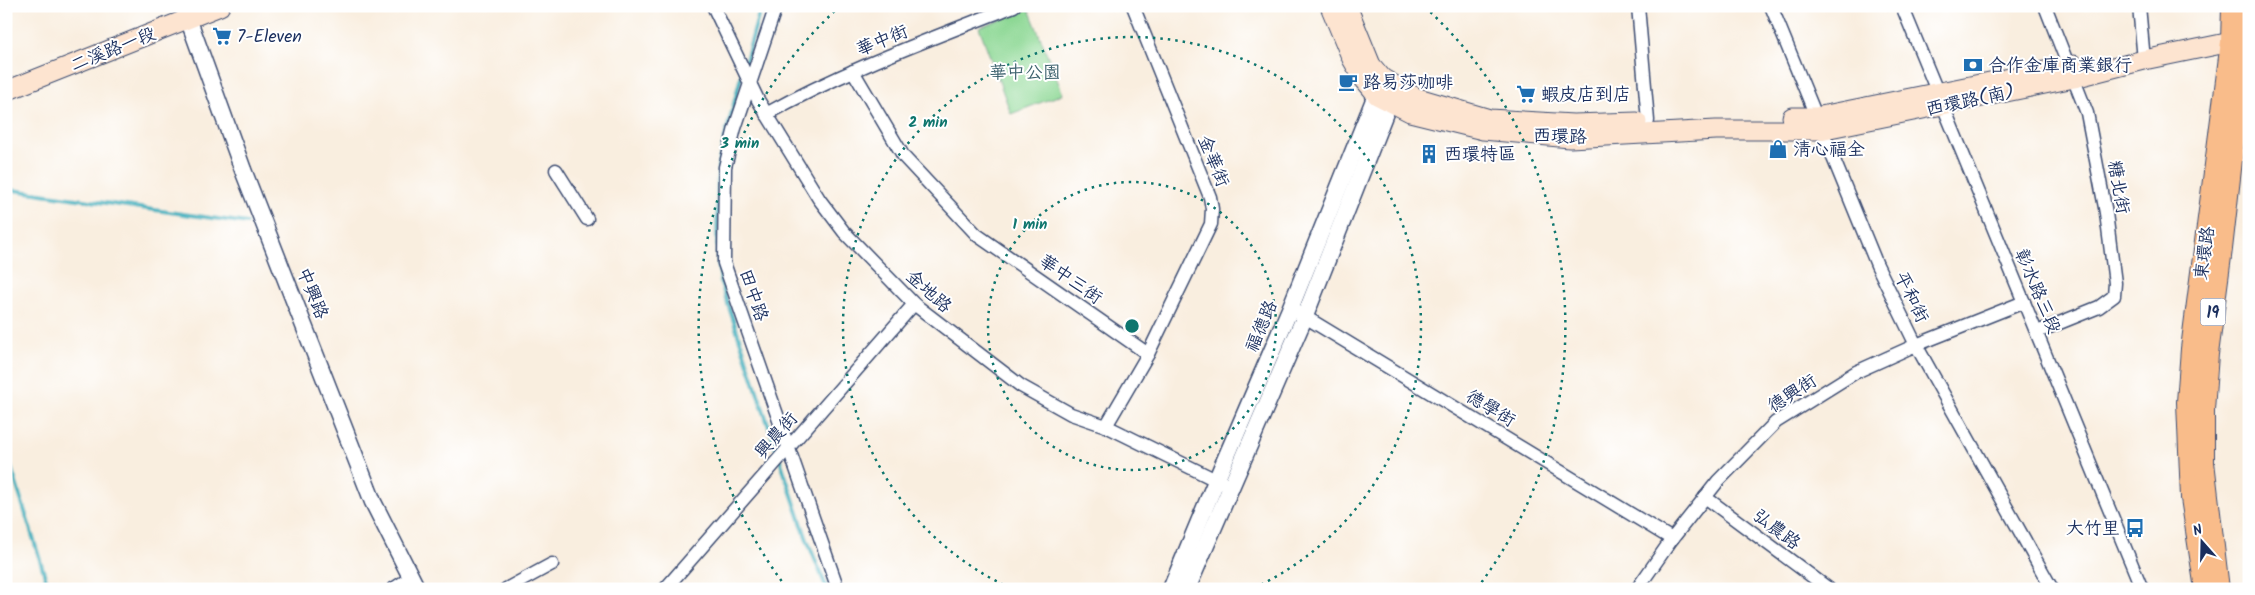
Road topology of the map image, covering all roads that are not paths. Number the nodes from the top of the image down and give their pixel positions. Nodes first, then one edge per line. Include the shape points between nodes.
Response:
1 (220, 6) edge
2 (714, 6) edge
3 (776, 6) edge
4 (1014, 6) edge
5 (1133, 6) edge
6 (1330, 6) edge
7 (1346, 6) edge
8 (1638, 6) edge
9 (1771, 6) edge
10 (1902, 6) edge
11 (2045, 6) edge
12 (2138, 6) edge
13 (2232, 6) edge
14 (2246, 6) edge
15 (187, 11) edge
16 (2236, 36) junction
17 (2143, 55) junction
18 (853, 71) junction
19 (2072, 72) junction
20 (6, 78) edge
21 (750, 86) junction
22 (1386, 90) junction
23 (6, 91) edge
24 (1939, 99) junction
25 (766, 114) junction
26 (1648, 121) junction
27 (1818, 123) junction
28 (556, 170) dead end
29 (587, 220) dead end
30 (2024, 302) junction
31 (914, 304) junction
32 (1298, 312) junction
33 (2037, 332) junction
34 (1916, 345) junction
35 (1148, 354) junction
36 (1106, 426) junction
37 (788, 449) junction
38 (1223, 483) junction
39 (1705, 497) junction
40 (1672, 539) junction
41 (552, 564) dead end
42 (413, 583) edge
43 (394, 589) edge
44 (506, 589) edge
45 (664, 589) edge
46 (838, 589) edge
47 (1172, 589) edge
48 (1187, 589) edge
49 (1637, 589) edge
50 (1829, 589) edge
51 (2052, 589) edge
52 (2142, 589) edge
53 (2205, 589) edge
54 (2219, 589) edge

1 - 15 main road, 二溪路一段
2 - 21 street, 金地路
3 - 21 street, 田中路
4 - 18 street, 華中街
5 - 35 street, 金華街 via 1210,197 1212,210 1211,224
6 - 22 main road, 西環路 via 1363,78
7 - 22 main road, 西環路 via 1371,65
8 - 26 street
9 - 27 street, 平和街
10 - 24 street, 彰水路三段
11 - 19 street, 糖北街
12 - 17 street
13 - 16 main road, 東環路 / 19
14 - 16 main road, 東環路 / 19
15 - 20 main road, 二溪路一段
15 - 23 main road, 二溪路一段
15 - 42 street, 中興路 via 243,170 373,502
16 - 17 main road, 西環路(南)
16 - 53 main road, 東環路 / 19 via 2191,349 2187,402 2190,498
16 - 54 main road, 東環路 / 19 via 2222,249 2204,410 2204,462
17 - 19 main road, 西環路(南)
18 - 25 street, 華中街
18 - 35 street, 華中三街 via 904,157 977,235
19 - 24 main road, 西環路(南)
19 - 33 street, 糖北街 via 2087,113 2106,213 2114,296 2100,307
21 - 25 street, 金地路
21 - 37 street, 田中路 via 724,167 724,263
22 - 26 main road, 西環路 via 1490,118 1573,124
22 - 27 main road, 西環路 via 1410,112 1483,130 1570,138
22 - 32 street, 福德路
24 - 27 main road, 西環路(南)
24 - 30 street, 彰水路三段
25 - 31 street, 金地路 via 839,226
26 - 27 main road, 西環路
27 - 34 street, 平和街 via 1877,265
28 - 29 street
30 - 33 street, 彰水路三段
30 - 34 street, 德興街
31 - 36 street, 金地路 via 1021,386 1071,414
31 - 37 street, 興農街
32 - 38 street, 福德路
32 - 40 street, 德學街
33 - 52 street, 彰水路三段
34 - 39 street, 德興街 via 1856,372 1776,422
34 - 51 street, 平和街
35 - 36 street
36 - 38 street, 金地路
37 - 45 street, 興農街
37 - 46 street, 田中路
38 - 47 street, 福德路
38 - 48 street, 福德路
39 - 40 street, 德興街
39 - 50 street, 弘農路
40 - 49 street, 德興街
41 - 44 street
42 - 43 street

